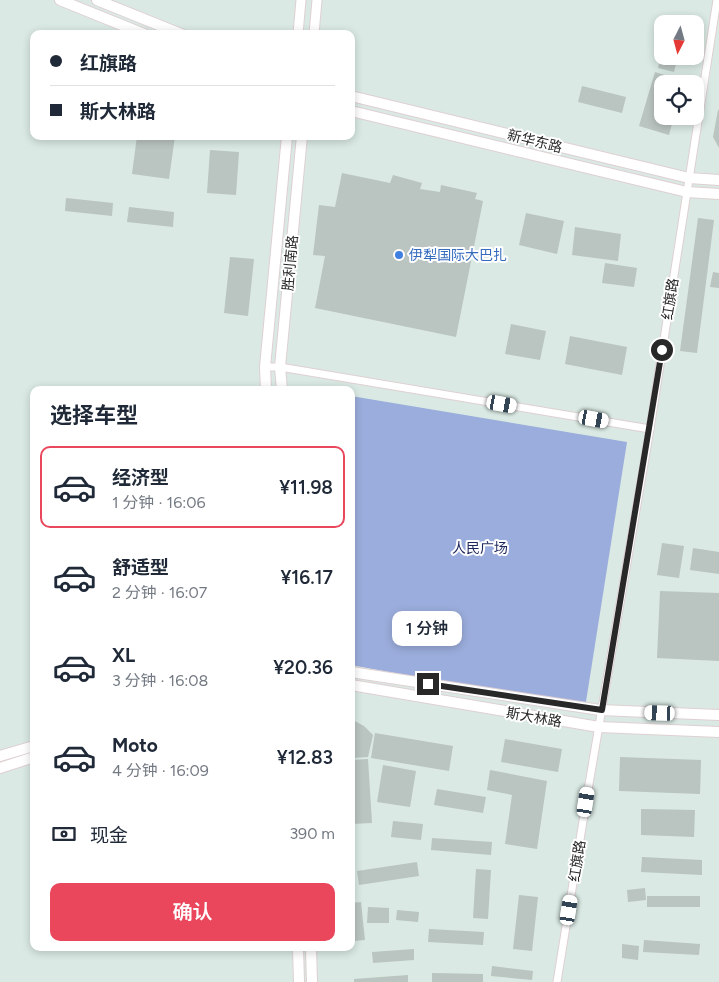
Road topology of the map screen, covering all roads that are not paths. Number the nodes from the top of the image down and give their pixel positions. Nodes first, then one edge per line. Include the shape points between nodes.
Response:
1 (60, 0) edge
2 (97, 0) edge
3 (302, 0) edge
4 (317, 0) edge
5 (718, 0) edge
6 (134, 30) edge
7 (171, 30) edge
8 (298, 30) edge
9 (314, 30) edge
10 (355, 97) edge
11 (355, 111) edge
12 (286, 140) edge
13 (302, 140) edge
14 (689, 178) junction
15 (719, 180) edge
16 (688, 192) junction
17 (719, 194) edge
18 (265, 367) junction
19 (280, 367) junction
20 (266, 386) edge
21 (282, 386) edge
22 (650, 429) junction
23 (355, 673) edge
24 (355, 686) edge
25 (602, 710) junction
26 (719, 715) edge
27 (599, 728) junction
28 (719, 732) edge
29 (30, 747) edge
30 (0, 756) edge
31 (30, 758) edge
32 (0, 768) edge
33 (298, 951) edge
34 (311, 951) edge
35 (299, 982) edge
36 (312, 982) edge
37 (558, 982) edge

1 - 6 main road
2 - 7 main road
3 - 8 street
4 - 9 street
5 - 14 street, 红旗路
10 - 14 main road, 新华东路
11 - 16 main road, 新华东路
12 - 18 main road, 胜利南路
13 - 19 main road, 胜利南路
14 - 15 main road, 新华东路
14 - 16 street, 红旗路
16 - 17 main road, 新华东路
16 - 22 street, 红旗路
18 - 19 street
18 - 20 main road, 胜利南路
19 - 21 main road, 胜利南路
19 - 22 street
22 - 25 street, 红旗路
23 - 25 main road, 斯大林路
24 - 27 main road, 斯大林路
25 - 26 main road, 斯大林路
25 - 27 street, 红旗路
27 - 28 main road, 斯大林路
27 - 37 street, 红旗路
29 - 30 main road
31 - 32 main road
33 - 35 main road
34 - 36 main road

